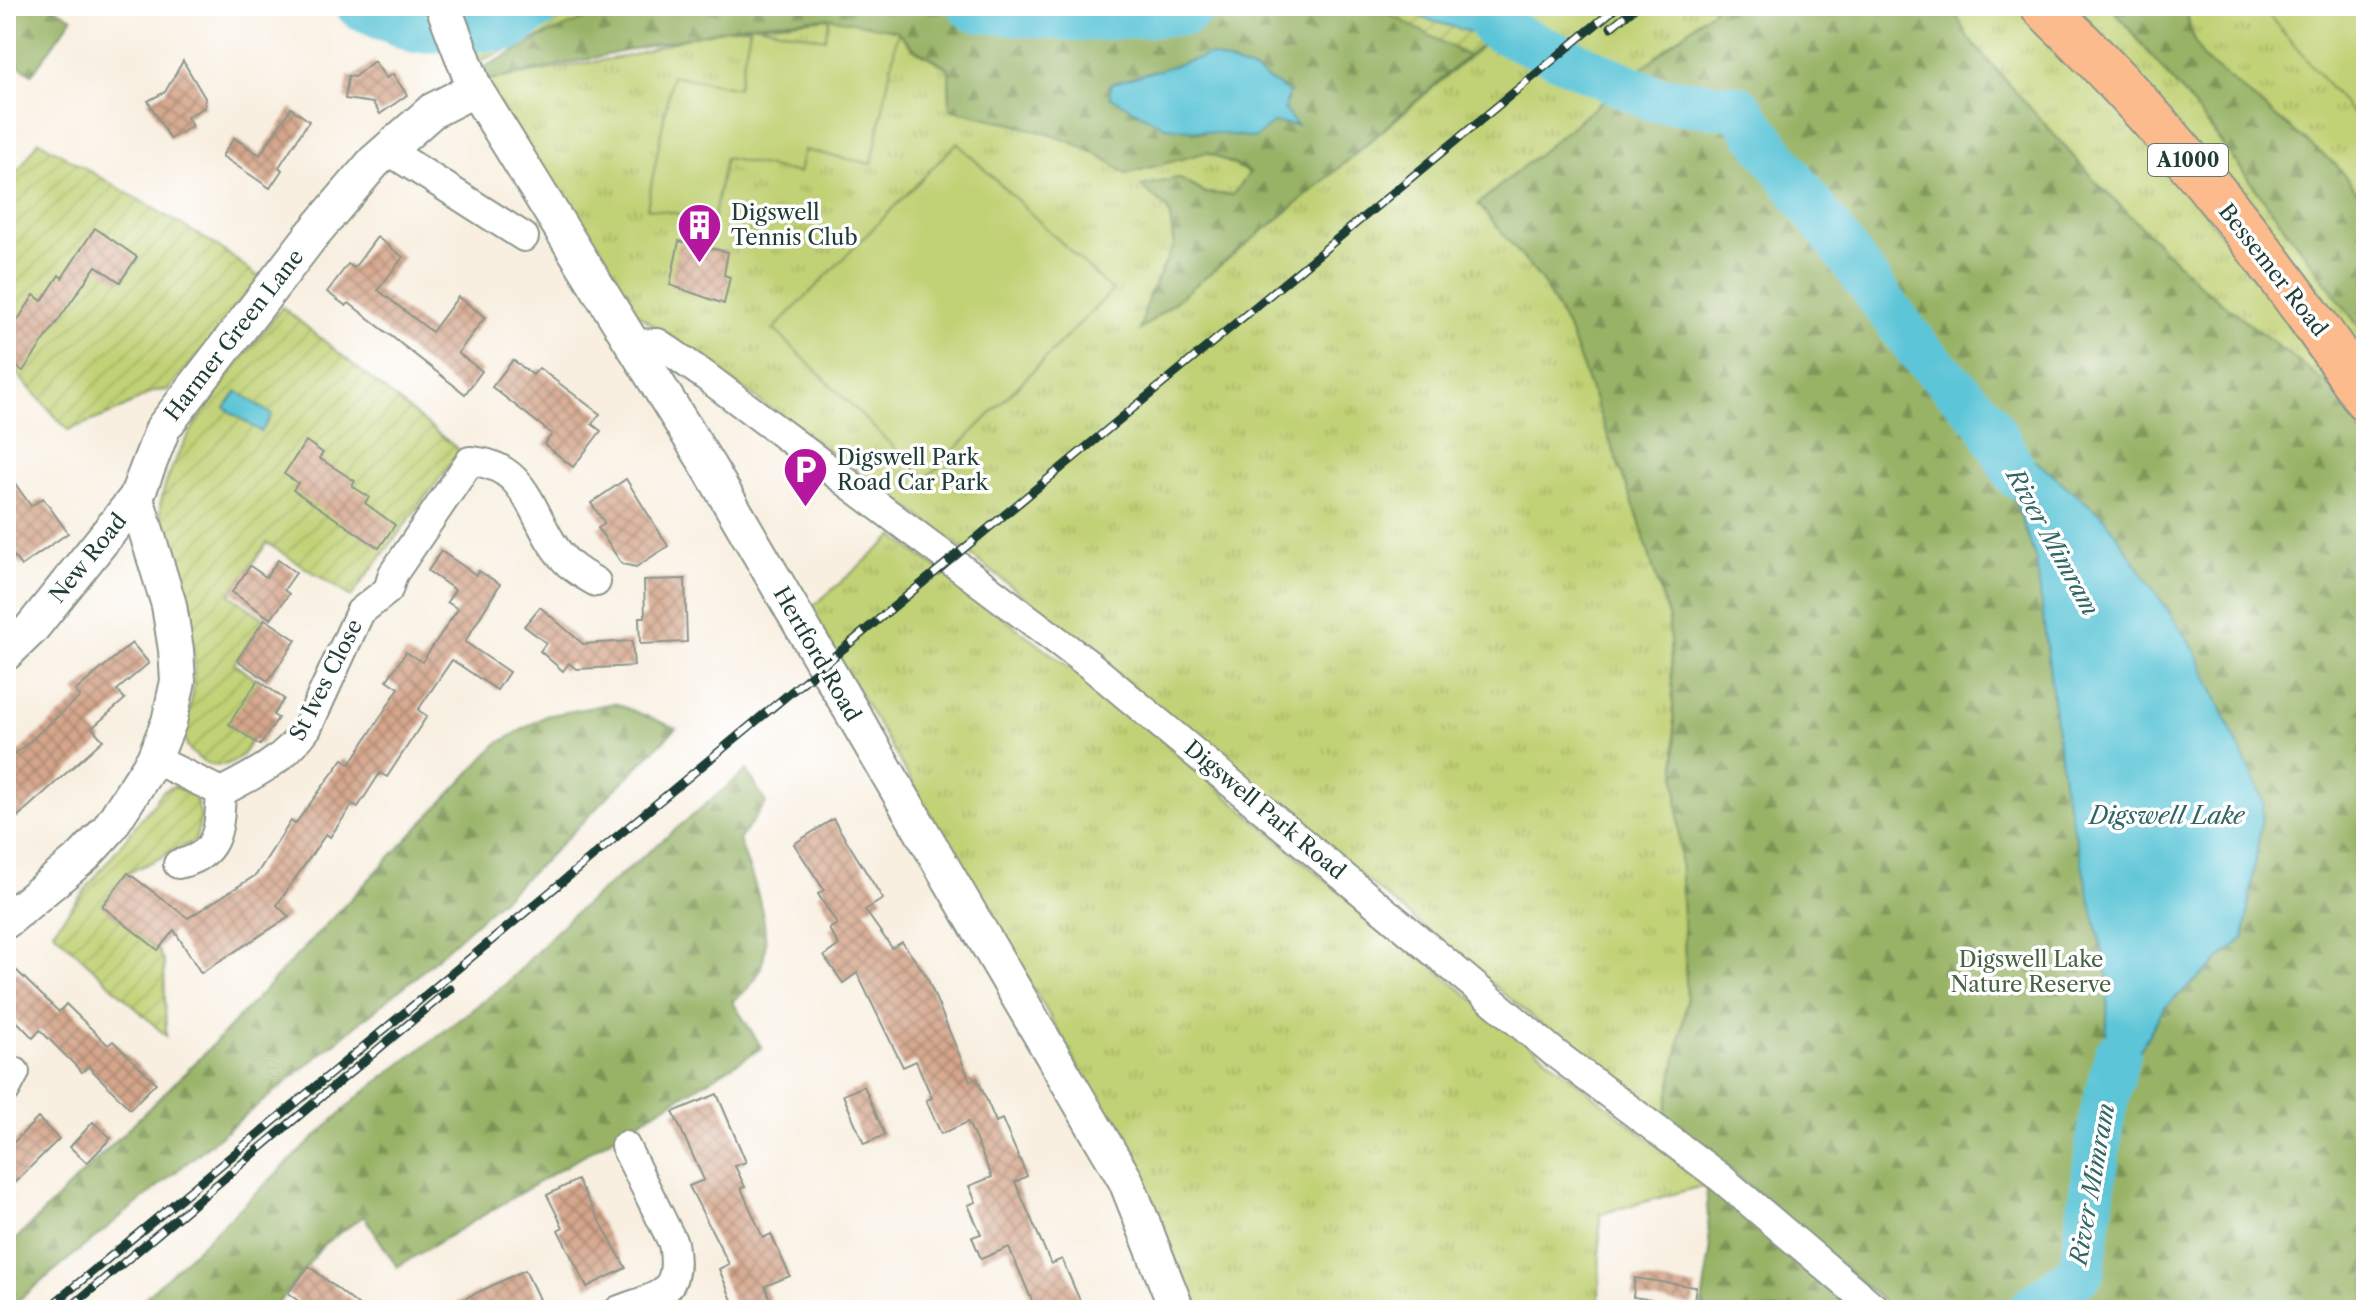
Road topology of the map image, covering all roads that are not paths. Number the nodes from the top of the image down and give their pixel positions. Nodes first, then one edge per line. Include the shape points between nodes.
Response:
1 (443, 6) edge
2 (2043, 6) edge
3 (475, 89) junction
4 (386, 149) junction
5 (524, 237) dead end
6 (634, 344) junction
7 (2366, 399) edge
8 (136, 498) junction
9 (596, 582) dead end
10 (6, 653) edge
11 (154, 759) junction
12 (221, 792) junction
13 (178, 864) dead end
14 (6, 921) edge
15 (625, 1146) dead end
16 (619, 1310) edge
17 (1177, 1310) edge
18 (1877, 1310) edge

1 - 3 street, Hertford Road
2 - 7 main road, Bessemer Road / A1000 via 2169,137 2318,327
3 - 4 street, Harmer Green Lane via 432,111
3 - 6 street, Hertford Road
4 - 5 street
4 - 8 street, Harmer Green Lane via 173,412
6 - 17 street, Hertford Road via 1126,1181
6 - 18 street, Digswell Park Road via 658,343 704,375 1091,666 1556,1054 1721,1178
8 - 10 street, New Road
8 - 11 street via 169,605 176,650 178,681
9 - 12 street, St Ives Close via 569,564 512,476 491,463 470,461 396,569 388,590 360,612 295,744 267,769
11 - 12 street
11 - 14 street via 108,830
12 - 13 street via 214,841 196,861
15 - 16 street via 673,1243 675,1271 657,1298

